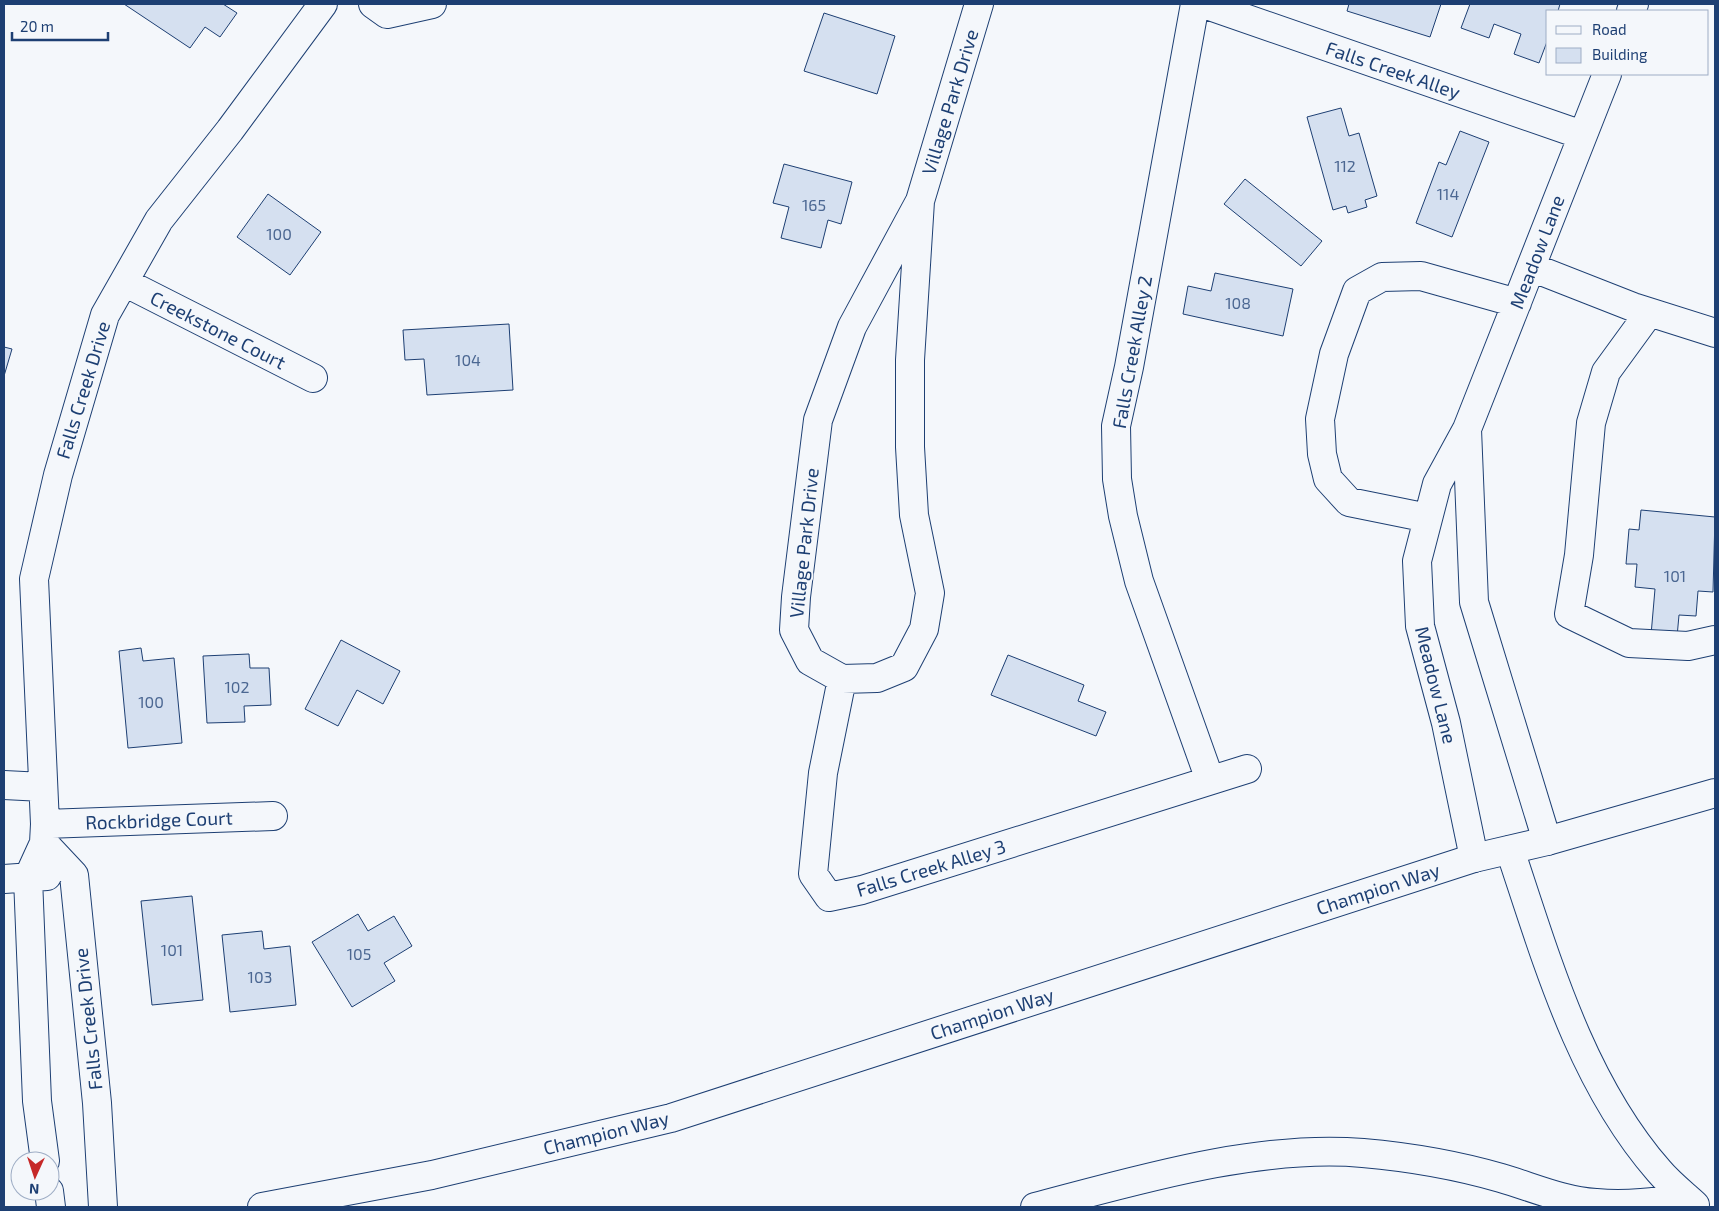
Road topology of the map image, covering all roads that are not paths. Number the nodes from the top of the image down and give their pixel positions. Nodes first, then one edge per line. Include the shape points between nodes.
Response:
1 (323, 4) edge
2 (373, 4) edge
3 (432, 4) edge
4 (979, 4) edge
5 (1195, 4) edge
6 (1204, 4) edge
7 (1607, 75) edge
8 (1582, 136) junction
9 (920, 201) junction
10 (1531, 267) junction
11 (124, 282) junction
12 (1516, 304) junction
13 (1649, 312) junction
14 (1715, 334) edge
15 (313, 378) dead end
16 (1467, 430) junction
17 (1428, 518) junction
18 (1715, 640) edge
19 (842, 679) junction
20 (1247, 769) dead end
21 (1210, 780) junction
22 (4, 785) edge
23 (43, 787) junction
24 (1715, 792) edge
25 (273, 816) dead end
26 (44, 833) junction
27 (1547, 841) junction
28 (1510, 850) junction
29 (1474, 858) junction
30 (74, 874) junction
31 (16, 878) edge
32 (44, 1151) edge
33 (1692, 1202) edge
34 (103, 1207) edge
35 (262, 1207) edge
36 (1035, 1207) edge

1 - 11 street, Falls Creek Drive via 159,220
2 - 3 street via 387,14
4 - 9 street, Village Park Drive
5 - 21 street, Falls Creek Alley 2 via 1116,426 1120,497 1139,581
6 - 8 street, Falls Creek Alley
7 - 8 street, Meadow Lane
8 - 10 street, Meadow Lane
9 - 19 street, Village Park Drive via 852,326 818,420 794,630 810,661
9 - 19 street, Village Park Drive via 910,360 910,447 914,515 930,593 924,629 904,667 877,678
10 - 12 street, Meadow Lane
10 - 13 street
11 - 15 street, Creekstone Court
11 - 23 street, Falls Creek Drive via 105,315 58,474 34,579
12 - 16 street, Meadow Lane
12 - 17 street via 1421,276 1382,277 1357,291 1334,354 1320,419 1322,454 1328,479 1349,502
13 - 14 street
13 - 18 street via 1606,372 1591,423 1579,555 1569,614 1629,643 1688,646
16 - 17 street, Meadow Lane via 1437,484
16 - 27 street, Meadow Lane via 1474,602
17 - 29 street, Meadow Lane via 1417,561 1420,626 1446,722
19 - 21 street, Falls Creek Alley 3 via 822,773 814,874 829,897 862,890
20 - 21 street, Falls Creek Alley 3
22 - 23 street
23 - 26 street, Falls Creek Drive
24 - 27 street, Champion Way
25 - 26 street, Rockbridge Court
26 - 30 street
26 - 31 street, Falls Creek Drive
27 - 28 street, Champion Way
28 - 29 street, Champion Way
28 - 33 street via 1549,967 1596,1079 1639,1147 1660,1173
29 - 35 street, Champion Way via 671,1118 432,1175
30 - 31 street
30 - 34 street, Falls Creek Drive via 97,1103
31 - 32 street, Falls Creek Drive
33 - 36 street via 1594,1203 1566,1199 1458,1167 1338,1151 1233,1160

